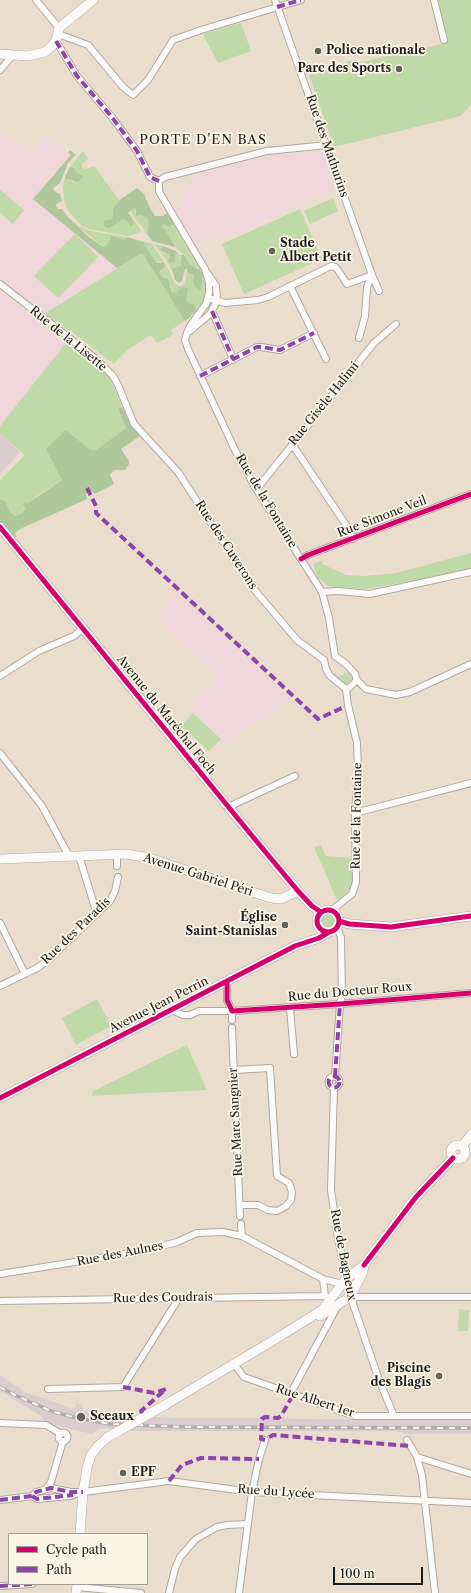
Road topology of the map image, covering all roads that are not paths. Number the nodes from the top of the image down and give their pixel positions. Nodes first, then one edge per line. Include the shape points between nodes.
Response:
1 (36, 0) edge
2 (93, 0) edge
3 (275, 0) edge
4 (301, 0) edge
5 (434, 0) edge
6 (277, 7) junction
7 (56, 37) junction
8 (444, 40) dead end
9 (0, 54) edge
10 (12, 56) junction
11 (0, 70) edge
12 (327, 145) junction
13 (158, 181) junction
14 (205, 269) junction
15 (372, 275) junction
16 (0, 284) edge
17 (290, 286) junction
18 (379, 291) dead end
19 (208, 298) junction
20 (217, 301) junction
21 (212, 311) junction
22 (396, 324) dead end
23 (187, 333) junction
24 (314, 333) junction
25 (358, 338) dead end
26 (233, 359) junction
27 (326, 359) dead end
28 (200, 376) junction
29 (134, 424) joint
30 (292, 444) junction
31 (255, 487) junction
32 (471, 494) edge
33 (0, 528) edge
34 (352, 539) junction
35 (301, 559) junction
36 (471, 572) edge
37 (322, 592) junction
38 (82, 629) junction
39 (335, 656) junction
40 (324, 660) junction
41 (471, 664) edge
42 (0, 676) edge
43 (357, 680) junction
44 (346, 689) junction
45 (0, 753) edge
46 (295, 776) dead end
47 (471, 783) edge
48 (228, 807) junction
49 (355, 813) junction
50 (117, 854) junction
51 (74, 856) junction
52 (0, 859) edge
53 (117, 866) dead end
54 (118, 877) dead end
55 (298, 891) junction
56 (332, 910) junction
57 (321, 912) junction
58 (97, 914) junction
59 (471, 916) edge
60 (0, 922) edge
61 (318, 926) junction
62 (335, 926) junction
63 (295, 946) junction
64 (25, 974) junction
65 (227, 982) junction
66 (0, 986) edge
67 (471, 993) edge
68 (340, 1004) junction
69 (290, 1008) junction
70 (172, 1010) junction
71 (232, 1011) junction
72 (232, 1020) dead end
73 (232, 1028) dead end
74 (294, 1054) dead end
75 (234, 1070) junction
76 (0, 1098) edge
77 (471, 1135) edge
78 (240, 1205) junction
79 (240, 1216) dead end
80 (241, 1224) dead end
81 (242, 1236) junction
82 (364, 1265) junction
83 (344, 1268) junction
84 (355, 1272) junction
85 (0, 1274) edge
86 (323, 1280) junction
87 (346, 1283) junction
88 (331, 1295) junction
89 (471, 1297) edge
90 (179, 1298) junction
91 (0, 1301) edge
92 (343, 1301) junction
93 (331, 1312) junction
94 (283, 1335) junction
95 (234, 1364) junction
96 (48, 1389) dead end
97 (293, 1395) junction
98 (394, 1416) junction
99 (471, 1416) edge
100 (0, 1423) edge
101 (265, 1440) dead end
102 (407, 1440) dead end
103 (417, 1457) junction
104 (471, 1474) edge
105 (46, 1489) junction
106 (83, 1492) junction
107 (252, 1492) junction
108 (32, 1496) junction
109 (0, 1500) edge
110 (425, 1501) junction
111 (471, 1503) edge
112 (248, 1524) junction
113 (80, 1533) edge
114 (16, 1585) edge
115 (0, 1586) edge
116 (77, 1588) edge
117 (141, 1593) edge
118 (169, 1593) edge
119 (239, 1593) edge
120 (435, 1593) edge

1 - 7 street
2 - 7 main road
3 - 6 street, Rue des Mathurins
4 - 6 street
5 - 8 street
6 - 7 street via 173,40 148,80 133,95 123,87 88,45 82,41
6 - 12 street, Rue des Mathurins
7 - 10 main road via 45,52
7 - 13 street via 77,76 137,151 150,177
9 - 10 main road
10 - 11 street
12 - 13 street via 268,151 165,177
12 - 15 street, Rue des Mathurins
13 - 14 street via 161,195
14 - 19 street via 209,282
14 - 20 street via 216,286
15 - 17 street via 347,284 338,270 331,266
15 - 18 street, Rue des Mathurins
15 - 25 street via 365,316
16 - 29 street, Rue de la Lisette via 95,358 113,376
17 - 20 street via 258,300 225,303
17 - 24 street
19 - 20 street
19 - 23 street
20 - 21 street
21 - 23 street
21 - 26 street
22 - 30 street, Rue Gisèle Halimi via 374,343
23 - 28 street, Rue de la Fontaine via 185,340
24 - 26 street via 280,350 257,347
24 - 27 street
26 - 28 street
28 - 31 street, Rue de la Fontaine
29 - 40 street, Rue des Cuverons via 178,472 253,588 297,640
30 - 31 street, Rue Gisèle Halimi via 260,485
30 - 34 street via 350,531
31 - 35 street, Rue de la Fontaine
32 - 34 street, Rue Simone Veil
33 - 38 main road, Avenue du Maréchal Foch
34 - 35 street, Rue Simone Veil
35 - 37 street, Rue de la Fontaine
36 - 37 street via 370,594
37 - 39 street, Rue de la Fontaine
38 - 42 street via 74,636 39,651
38 - 48 main road, Avenue du Maréchal Foch
39 - 40 street
39 - 43 street via 347,665
40 - 44 street via 330,676
41 - 43 street via 410,692 396,695 366,688
43 - 44 street
44 - 49 street, Rue de la Fontaine via 357,743
45 - 51 street via 42,806
46 - 48 street
47 - 49 street
48 - 55 main road, Avenue du Maréchal Foch
49 - 56 street, Rue de la Fontaine via 356,882 352,894
50 - 51 main road, Avenue Gabriel Péri
50 - 53 street
50 - 55 main road, Avenue Gabriel Péri via 149,858 271,898 281,899
51 - 52 main road, Avenue Gabriel Péri
51 - 58 street
54 - 58 street, Rue des Paradis via 110,901
55 - 57 main road, Avenue du Maréchal Foch
56 - 57 main road
56 - 62 main road via 336,912
57 - 61 main road via 317,916
58 - 64 street, Rue des Paradis via 48,961
59 - 62 main road via 391,927 349,924
60 - 64 street
61 - 62 main road via 323,931
61 - 63 main road, Avenue Jean Perrin via 313,933
62 - 63 main road, Avenue Jean Perrin via 319,938
62 - 68 street, Rue de Bagneux via 341,937
63 - 65 main road, Avenue Jean Perrin
64 - 66 street, Rue des Paradis
65 - 70 main road, Avenue Jean Perrin
65 - 71 street via 227,1000
67 - 68 street, Rue du Docteur Roux
68 - 69 street, Rue du Docteur Roux
68 - 83 street, Rue de Bagneux via 335,1076 329,1081 334,1091 331,1190
69 - 71 street, Rue du Docteur Roux
69 - 74 street
70 - 71 street, Avenue Jean Perrin via 183,1015 199,1011
70 - 76 main road, Avenue Jean Perrin
71 - 72 street
73 - 75 street, Rue Marc Sangnier
75 - 78 street, Rue Marc Sangnier
75 - 78 street via 270,1068 277,1176 289,1182 292,1192 291,1200 277,1211 258,1205
77 - 82 main road via 462,1146 465,1150 464,1157 460,1160 453,1158 416,1197
78 - 79 street, Rue Marc Sangnier
80 - 81 street
81 - 85 street, Rue des Aulnes via 223,1232 197,1234 143,1251
81 - 86 street, Rue des Aulnes
82 - 84 main road
82 - 92 main road via 363,1272
83 - 84 street
83 - 87 street, Rue de Bagneux
84 - 87 main road
86 - 87 street, Rue des Aulnes
86 - 88 street
87 - 88 main road
87 - 92 street, Rue de Bagneux
88 - 90 street, Rue des Coudrais
88 - 92 main road
88 - 94 main road via 322,1310
89 - 92 street
90 - 91 street, Rue des Coudrais
90 - 96 street via 123,1387
92 - 93 main road
92 - 98 street, Rue de Bagneux
93 - 94 main road
93 - 97 street via 292,1391
94 - 95 main road
95 - 97 street, Rue Albert 1er via 242,1375
95 - 106 main road, bridge via 108,1437 91,1455
97 - 98 street, Rue Albert 1er via 355,1416
98 - 99 street, Rue Albert 1er
100 - 105 street via 46,1425 60,1434 59,1438 63,1441 51,1482
101 - 107 street
102 - 103 street
103 - 104 street
103 - 110 street
105 - 106 street, Rue du Lycée
105 - 108 street, Rue du Lycée
106 - 107 street, Rue du Lycée via 169,1481
106 - 108 street, Rue du Lycée via 37,1499
106 - 113 main road
107 - 110 street, Rue du Lycée
107 - 112 street
108 - 109 street, Rue du Lycée
110 - 111 street, Rue du Lycée
110 - 120 street
112 - 118 street via 217,1527 196,1539 180,1557
112 - 119 street
114 - 115 street
116 - 117 street

